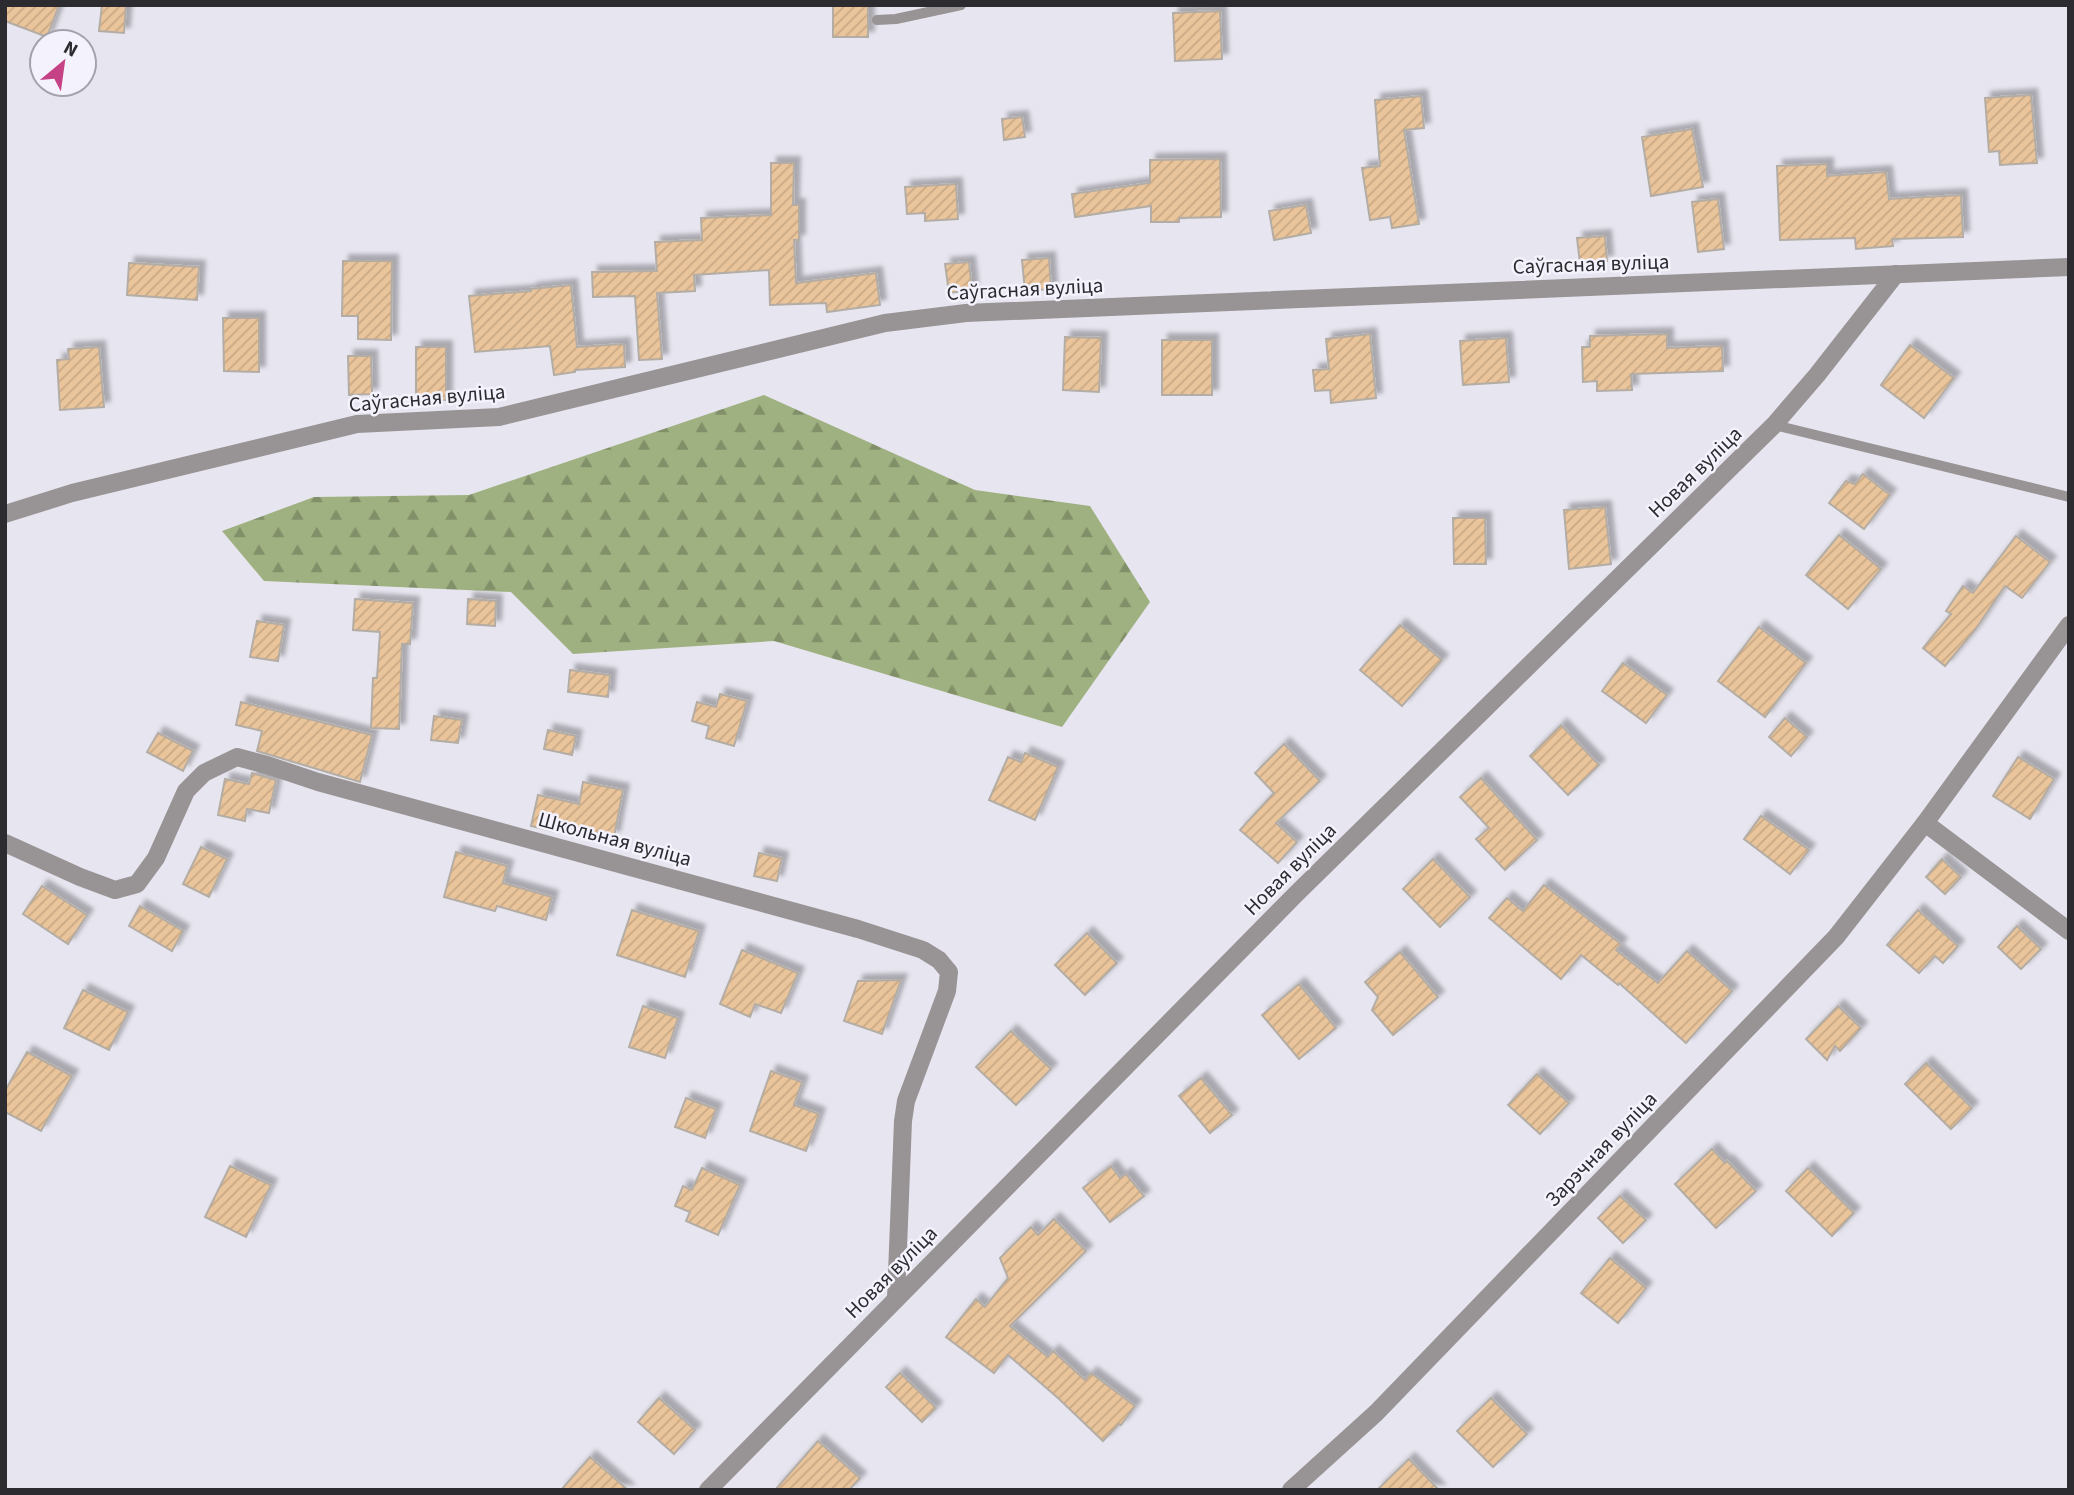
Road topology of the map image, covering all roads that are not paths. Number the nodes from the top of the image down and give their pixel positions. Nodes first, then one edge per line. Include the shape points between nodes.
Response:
1 (961, 5) edge
2 (877, 20) dead end
3 (2069, 267) edge
4 (1896, 274) junction
5 (1774, 425) junction
6 (2069, 497) edge
7 (5, 514) edge
8 (2069, 625) edge
9 (1926, 823) junction
10 (5, 843) edge
11 (2069, 932) edge
12 (896, 1299) junction
13 (708, 1490) edge
14 (1292, 1490) edge

1 - 2 lane
3 - 4 street, Саўгасная вуліца
4 - 5 street, Новая вуліца
4 - 7 street, Саўгасная вуліца via 966,313 885,323 499,417 357,425 72,493
5 - 6 lane
5 - 12 street, Новая вуліца via 1296,894
8 - 9 street
9 - 11 street
9 - 14 street, Зарэчная вуліца via 1836,937 1376,1413
10 - 12 street, Школьная вуліца via 115,890 137,884 156,858 186,791 204,773 237,757 923,950 948,972 947,991 906,1101
12 - 13 street, Новая вуліца

